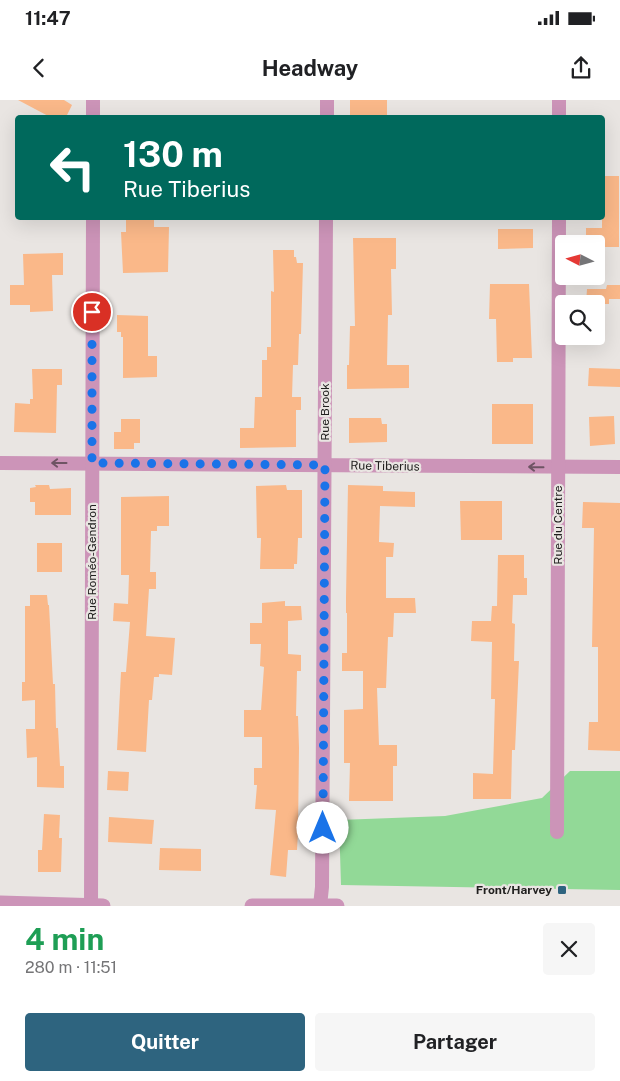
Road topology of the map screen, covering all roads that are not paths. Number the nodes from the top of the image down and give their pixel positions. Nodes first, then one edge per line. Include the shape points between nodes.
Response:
1 (93, 100) edge
2 (327, 100) edge
3 (559, 100) edge
4 (93, 115) edge
5 (327, 115) edge
6 (559, 115) edge
7 (93, 220) edge
8 (326, 220) edge
9 (559, 220) edge
10 (0, 463) edge
11 (92, 463) junction
12 (325, 465) junction
13 (558, 468) junction
14 (620, 468) edge
15 (557, 832) dead end
16 (0, 903) edge
17 (91, 906) edge
18 (103, 906) edge
19 (252, 906) edge
20 (320, 906) edge
21 (337, 906) edge

1 - 4 street
2 - 5 street
3 - 6 street
7 - 11 street, Rue Roméo-Gendron
8 - 12 street, Rue Brook
9 - 13 street, Rue du Centre
11 -> 10 street, Rue Tiberius
11 - 12 street, Rue Tiberius
11 - 17 street, Rue Roméo-Gendron
13 -> 12 street, Rue Tiberius
12 - 20 street, Rue Brook
13 - 14 street, Rue Tiberius
13 - 15 street, Rue du Centre
16 - 17 street
17 - 18 street
19 - 20 street
20 - 21 street

